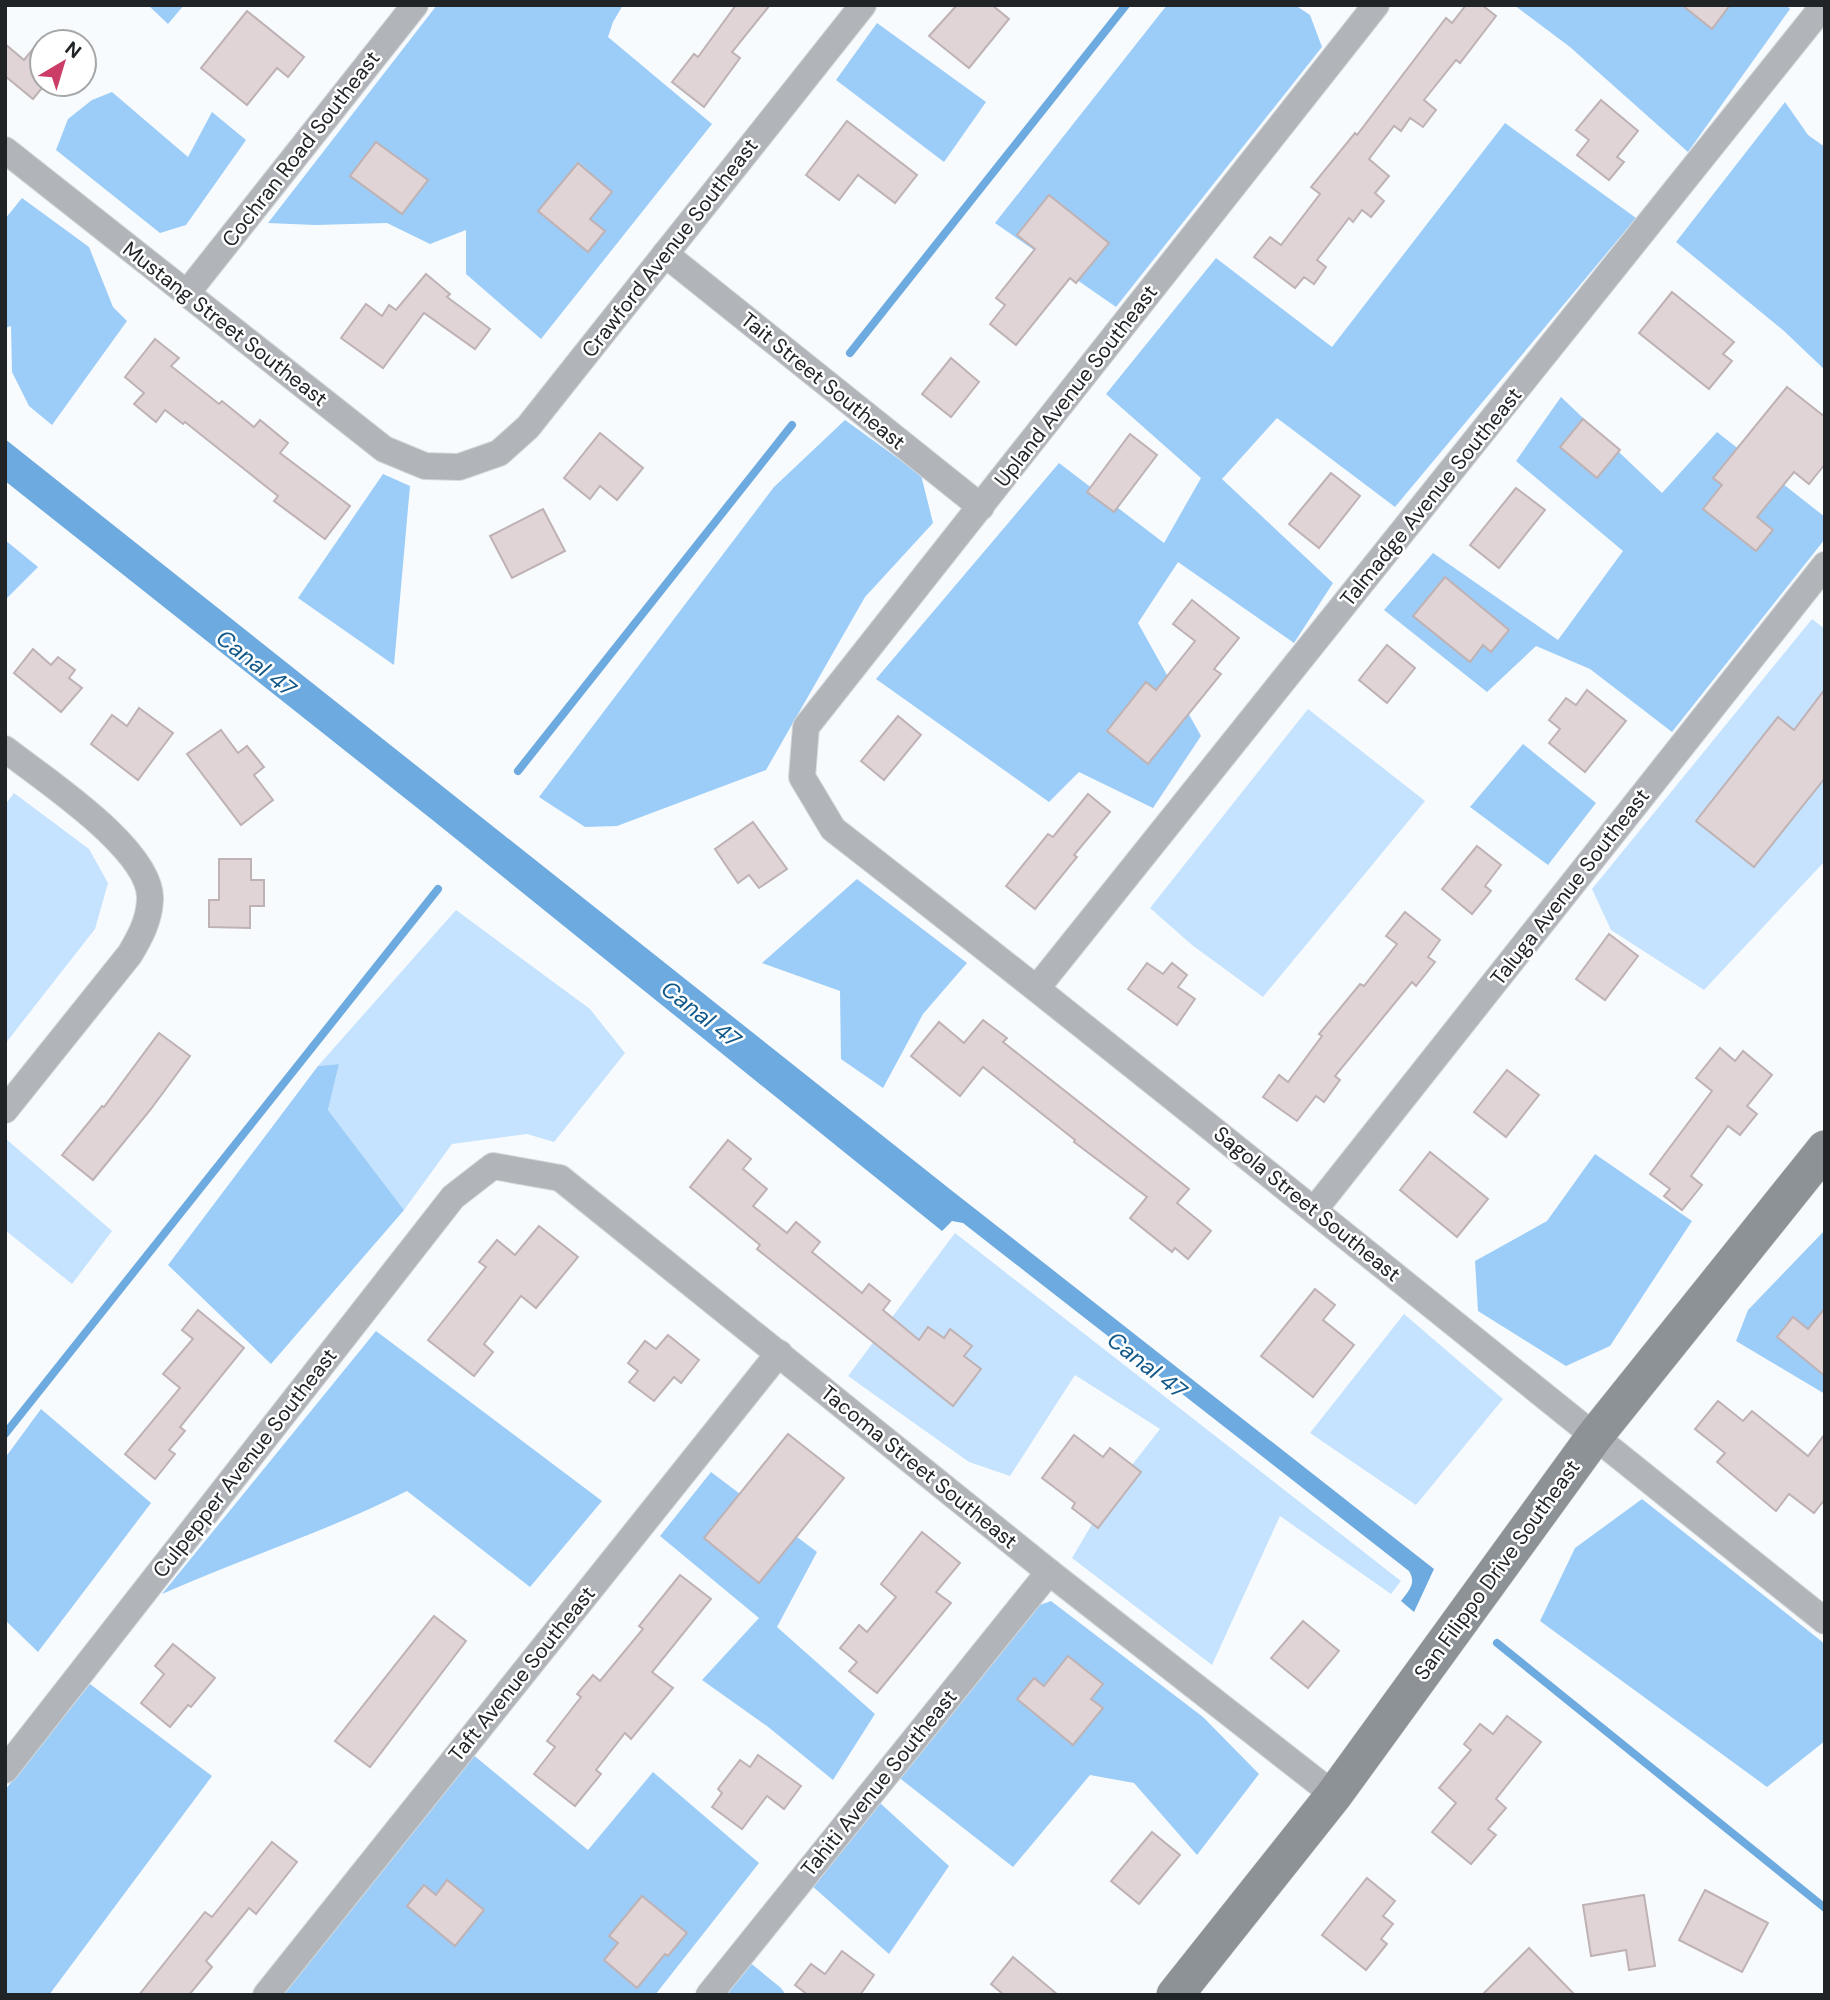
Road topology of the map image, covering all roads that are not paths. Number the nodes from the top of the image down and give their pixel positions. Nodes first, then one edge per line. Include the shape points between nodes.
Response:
1 (415, 5) edge
2 (863, 5) edge
3 (1376, 5) edge
4 (1824, 5) edge
5 (5, 150) edge
6 (665, 254) junction
7 (187, 293) junction
8 (459, 467) joint
9 (981, 507) junction
10 (1825, 565) edge
11 (5, 749) edge
12 (802, 777) joint
13 (1037, 988) junction
14 (5, 1110) edge
15 (1825, 1149) edge
16 (493, 1166) joint
17 (1315, 1209) junction
18 (779, 1353) junction
19 (1594, 1437) junction
20 (1049, 1572) junction
21 (1825, 1621) edge
22 (5, 1770) edge
23 (1334, 1795) junction
24 (266, 1995) edge
25 (709, 1995) edge
26 (1175, 1995) edge

1 - 7 street, Cochran Road Southeast
2 - 6 street, Crawford Avenue Southeast
3 - 9 street, Upland Avenue Southeast
4 - 13 street, Talmadge Avenue Southeast
5 - 7 street, Mustang Street Southeast
6 - 8 street, Crawford Avenue Southeast via 528,427 499,453
6 - 9 street, Tait Street Southeast
7 - 8 street, Mustang Street Southeast via 384,449 425,466
9 - 12 street, Upland Avenue Southeast via 806,727
10 - 17 street, Taluga Avenue Southeast
11 - 14 street via 114,834 141,867 150,897 144,930 130,954
12 - 13 street, Sagola Street Southeast via 833,829
13 - 17 street, Sagola Street Southeast
15 - 19 street, San Filippo Drive Southeast
16 - 18 street, Tacoma Street Southeast via 560,1178
16 - 22 street, Culpepper Avenue Southeast via 453,1197
17 - 19 street, Sagola Street Southeast
18 - 20 street, Tacoma Street Southeast
18 - 24 street, Taft Avenue Southeast
19 - 21 street, Sagola Street Southeast
19 - 23 street, San Filippo Drive Southeast
20 - 23 street, Tacoma Street Southeast
20 - 25 street, Tahiti Avenue Southeast
23 - 26 street, San Filippo Drive Southeast

